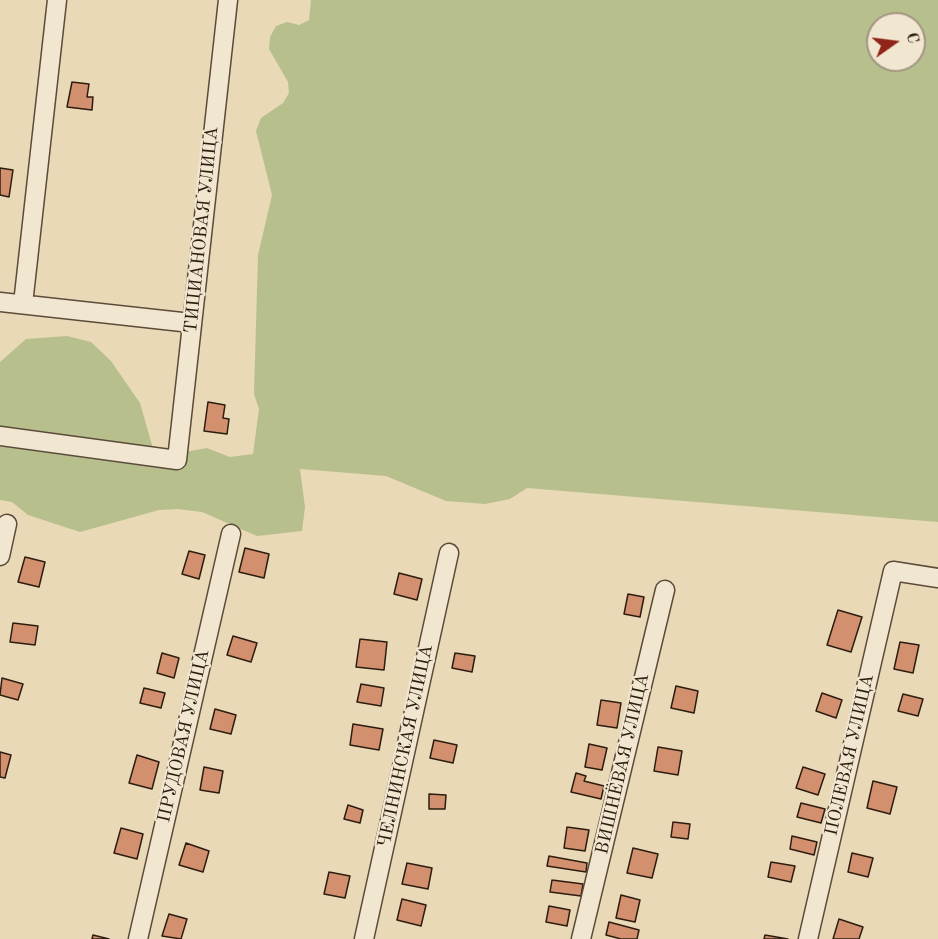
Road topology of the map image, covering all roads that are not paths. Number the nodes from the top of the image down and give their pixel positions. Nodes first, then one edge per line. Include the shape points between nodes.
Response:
1 (57, 0) edge
2 (228, 0) edge
3 (0, 302) edge
4 (23, 304) junction
5 (191, 323) junction
6 (0, 436) edge
7 (7, 524) dead end
8 (231, 534) dead end
9 (449, 553) dead end
10 (0, 556) edge
11 (938, 578) edge
12 (665, 590) dead end
13 (138, 939) edge
14 (364, 939) edge
15 (581, 939) edge
16 (808, 939) edge

1 - 4 street
2 - 5 street, ТИЦИАНОВАЯ УЛИЦА
3 - 4 street
4 - 5 street
5 - 6 street, ТИЦИАНОВАЯ УЛИЦА via 177,460
7 - 10 street
8 - 13 street, ПРУДОВАЯ УЛИЦА
9 - 14 street, ЧЕЛНИНСКАЯ УЛИЦА
11 - 16 street, ПОЛЕВАЯ УЛИЦА via 893,571
12 - 15 street, ВИШНЁВАЯ УЛИЦА

